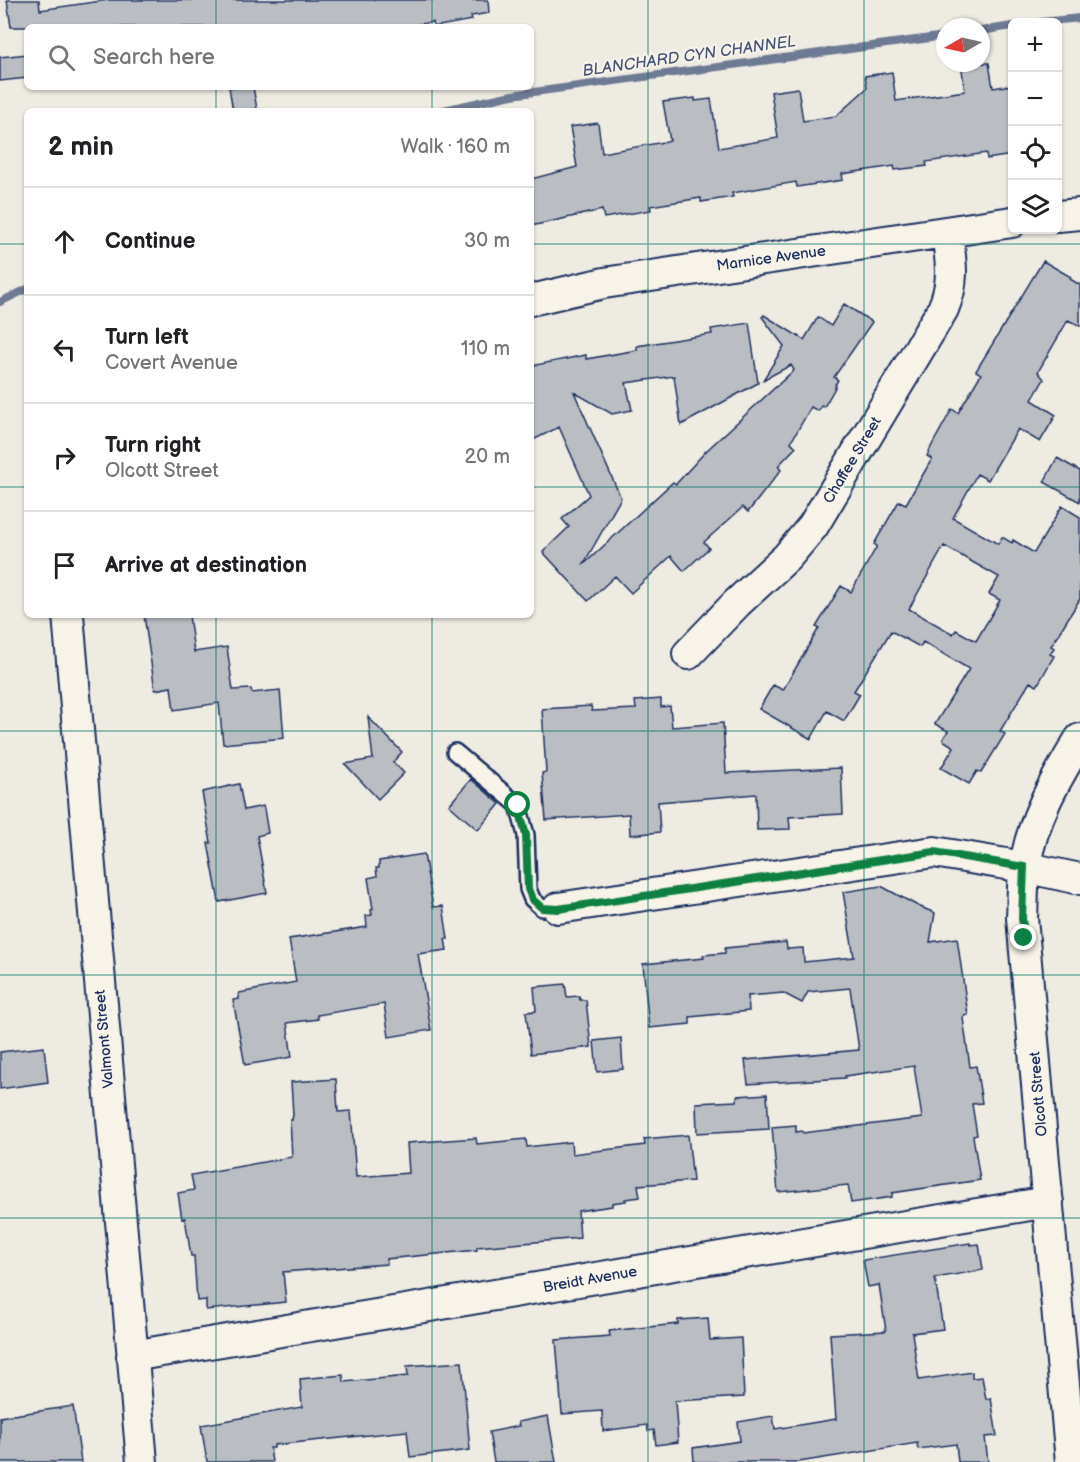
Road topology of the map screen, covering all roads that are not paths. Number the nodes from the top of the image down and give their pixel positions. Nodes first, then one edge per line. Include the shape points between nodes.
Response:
1 (1080, 214) edge
2 (1062, 216) edge
3 (1008, 223) edge
4 (947, 232) junction
5 (534, 299) edge
6 (68, 618) edge
7 (688, 654) dead end
8 (1080, 739) edge
9 (455, 752) dead end
10 (1024, 867) junction
11 (1080, 879) edge
12 (558, 909) joint
13 (1048, 1202) junction
14 (132, 1356) junction
15 (142, 1462) edge
16 (1071, 1462) edge

1 - 2 street
3 - 4 street, Marnice Avenue
4 - 5 street, Marnice Avenue via 604,283
4 - 7 street, Chaffee Street via 953,273 944,309 813,526 787,558
6 - 14 street, Valmont Street
8 - 10 street, Olcott Street via 1047,795
9 - 12 lane via 518,805 526,835 528,889 542,908
10 - 11 street
10 - 12 street via 934,852
10 - 13 street, Olcott Street via 1023,928
13 - 14 street, Breidt Avenue
13 - 16 street, Olcott Street
14 - 15 street, Valmont Street

